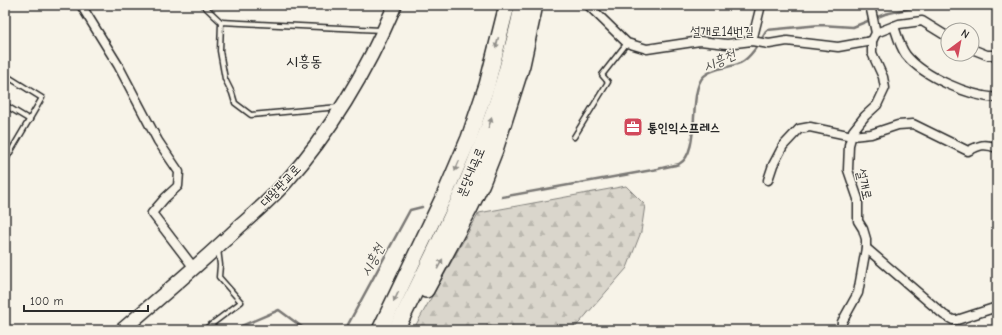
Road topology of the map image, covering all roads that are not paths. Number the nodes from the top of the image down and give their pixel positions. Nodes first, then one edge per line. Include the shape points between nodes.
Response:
1 (81, 5) edge
2 (203, 5) edge
3 (395, 5) edge
4 (507, 5) edge
5 (522, 5) edge
6 (535, 5) edge
7 (588, 5) edge
8 (761, 5) edge
9 (871, 9) edge
10 (221, 22) junction
11 (894, 26) junction
12 (875, 29) junction
13 (384, 30) junction
14 (940, 32) edge
15 (872, 41) junction
16 (752, 42) junction
17 (627, 43) junction
18 (980, 52) edge
19 (997, 55) edge
20 (5, 74) edge
21 (997, 98) edge
22 (5, 105) edge
23 (341, 107) junction
24 (30, 120) junction
25 (574, 136) dead end
26 (852, 136) junction
27 (997, 148) edge
28 (5, 161) edge
29 (768, 180) dead end
30 (217, 247) junction
31 (866, 248) junction
32 (194, 268) junction
33 (997, 307) edge
34 (399, 324) edge
35 (122, 330) edge
36 (204, 330) edge
37 (380, 330) edge
38 (841, 330) edge

1 - 32 street via 118,65 158,141 179,172 178,186 152,213
2 - 10 lane
3 - 13 main road, 대왕판교로
4 -> 37 highway, 분당내곡로 via 487,85 469,138 443,199
34 -> 5 highway, 분당내곡로 via 455,208 486,134 505,80
34 -> 6 highway via 422,296 470,210 482,183 522,65
7 - 17 street, 설개로14번길
8 - 16 street
9 - 12 street
10 - 13 lane
10 - 23 lane via 220,51 225,79 235,104 251,115
11 - 12 street
11 - 14 street via 922,21
11 - 21 street via 905,54 915,64 960,90
12 - 15 street
13 - 23 main road, 대왕판교로
15 - 16 street, 설개로14번길 via 838,46 787,40 770,44
15 - 26 street, 설개로 via 872,53 885,88 877,105 865,116
16 - 17 street, 설개로14번길 via 727,44 700,41 647,49
17 - 25 lane via 602,74 608,82
18 - 19 street
20 - 24 lane via 42,98
22 - 24 lane
23 - 30 main road, 대왕판교로 via 286,182
24 - 28 lane
26 - 27 street via 913,124 968,151 981,145
26 - 29 street via 810,127 799,129 783,146
26 - 31 street, 설개로 via 848,170 858,199 858,221 866,239
30 - 32 main road, 대왕판교로
30 - 36 lane via 219,277 241,302
31 - 33 street via 953,320
31 - 38 street, 설개로 via 858,293 842,322
32 - 35 main road, 대왕판교로

